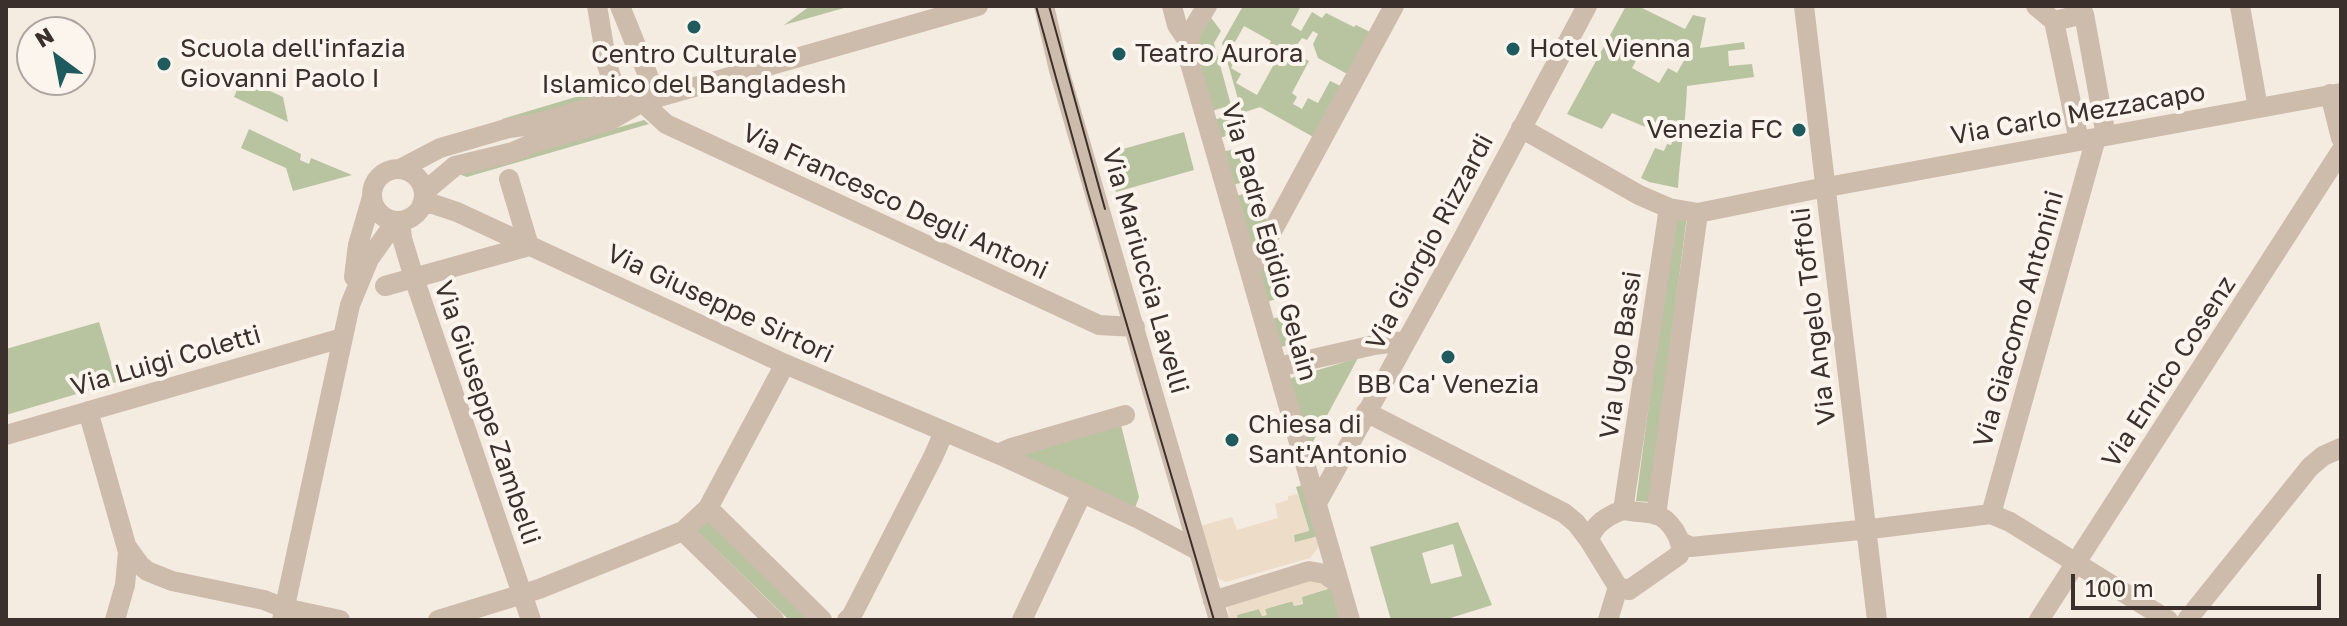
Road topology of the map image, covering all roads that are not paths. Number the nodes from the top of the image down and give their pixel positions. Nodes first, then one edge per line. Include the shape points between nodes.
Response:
1 (597, 6) edge
2 (620, 6) edge
3 (978, 6) edge
4 (1044, 6) edge
5 (1172, 6) edge
6 (1207, 6) edge
7 (1394, 6) edge
8 (1587, 6) edge
9 (1804, 6) edge
10 (2036, 6) edge
11 (2240, 6) edge
12 (2086, 10) edge
13 (2054, 21) junction
14 (1188, 41) junction
15 (2336, 93) edge
16 (642, 102) junction
17 (2258, 108) junction
18 (1521, 128) junction
19 (2092, 131) junction
20 (2341, 138) edge
21 (2341, 151) edge
22 (400, 169) junction
23 (509, 179) dead end
24 (1825, 187) junction
25 (372, 197) junction
26 (423, 198) junction
27 (1669, 208) junction
28 (1698, 213) junction
29 (398, 221) junction
30 (529, 246) junction
31 (1250, 272) junction
32 (414, 278) junction
33 (385, 286) dead end
34 (350, 305) junction
35 (1135, 327) junction
36 (342, 338) junction
37 (1406, 341) junction
38 (785, 364) junction
39 (1278, 367) junction
40 (88, 411) junction
41 (1366, 412) junction
42 (1125, 415) dead end
43 (944, 432) junction
44 (6, 435) edge
45 (2341, 448) edge
46 (998, 454) junction
47 (1082, 493) junction
48 (1317, 503) junction
49 (708, 508) junction
50 (1623, 510) junction
51 (1991, 514) junction
52 (1656, 515) junction
53 (1865, 529) junction
54 (683, 531) junction
55 (1326, 537) junction
56 (1589, 540) junction
57 (1681, 542) junction
58 (127, 547) junction
59 (1199, 551) junction
60 (2077, 562) junction
61 (1309, 571) junction
62 (1339, 584) junction
63 (1618, 587) junction
64 (522, 594) junction
65 (1216, 610) edge
66 (283, 614) edge
67 (115, 620) edge
68 (340, 620) edge
69 (438, 620) edge
70 (531, 620) edge
71 (774, 620) edge
72 (822, 620) edge
73 (847, 620) edge
74 (1022, 620) edge
75 (1350, 620) edge
76 (1608, 620) edge
77 (1877, 620) edge
78 (2039, 620) edge
79 (2168, 620) edge
80 (2187, 620) edge

1 - 16 street, Via Francesco Degli Antoni via 616,91
2 - 16 street via 649,78
3 - 16 street
4 - 35 street, Via Mariuccia Lavelli
5 - 14 street, Via Padre Egidio Gelain
6 - 14 street
7 - 31 street
8 - 18 street, Via Giorgio Rizzardi
9 - 24 street, Via Angelo Toffoli
10 - 13 street
11 - 17 street
12 - 13 street
12 - 19 street
13 - 19 street
14 - 31 street, Via Padre Egidio Gelain
15 - 17 street, Via Carlo Mezzacapo
15 - 20 street
16 - 22 street via 601,105 509,128 440,148
16 - 26 street via 607,122 455,166
16 - 35 street, Via Francesco Degli Antoni via 666,124 1099,325
17 - 19 street, Via Carlo Mezzacapo
18 - 27 street
18 - 37 street, Via Giorgio Rizzardi
19 - 24 street, Via Carlo Mezzacapo
19 - 51 street, Via Giacomo Antonini
21 - 60 street, Via Enrico Cosenz
22 - 25 street via 378,178
22 - 26 street via 420,181
23 - 30 street
24 - 28 street, Via Carlo Mezzacapo
24 - 53 street, Via Angelo Toffoli
25 - 29 street via 381,215
25 - 34 street via 358,245
26 - 29 street via 415,215
26 - 30 street, Via Giuseppe Sirtori
27 - 28 street
27 - 50 street, Via Ugo Bassi
28 - 52 street
29 - 32 street, Via Giuseppe Zambelli
29 - 34 street via 369,259
30 - 32 street
30 - 38 street, Via Giuseppe Sirtori
31 - 39 street, Via Padre Egidio Gelain
32 - 33 street
32 - 64 street, Via Giuseppe Zambelli
34 - 36 street
35 - 59 street, Via Mariuccia Lavelli
36 - 40 street, Via Luigi Coletti
36 - 66 street
37 - 39 street
37 - 41 street, Via Giorgio Rizzardi
38 - 43 street, Via Giuseppe Sirtori
38 - 49 street
39 - 48 street, Via Padre Egidio Gelain
40 - 44 street, Via Luigi Coletti
40 - 58 street
41 - 48 street, Via Giorgio Rizzardi
41 - 56 street via 1564,513
42 - 46 street
43 - 46 street, Via Giuseppe Sirtori
43 - 73 street
45 - 80 street via 2310,467
46 - 47 street, Via Giuseppe Sirtori
47 - 59 street, Via Giuseppe Sirtori
47 - 74 street
48 - 55 street, Via Padre Egidio Gelain
49 - 54 street
49 - 72 street
50 - 52 street
50 - 56 street via 1592,530
51 - 53 street
51 - 60 street
52 - 57 street
53 - 57 street via 1691,547
53 - 77 street, Via Angelo Toffoli
54 - 64 street
54 - 71 street
55 - 61 street
55 - 62 street, Via Padre Egidio Gelain
56 - 63 street
57 - 63 street via 1679,555 1629,590
58 - 66 street via 140,565 163,578 264,600
58 - 67 street via 127,572
59 - 65 street, Via Mariuccia Lavelli
60 - 78 street, Via Enrico Cosenz
60 - 79 street
61 - 62 street
61 - 65 street
62 - 75 street, Via Padre Egidio Gelain
63 - 76 street
64 - 69 street
64 - 70 street, Via Giuseppe Zambelli
66 - 68 street

